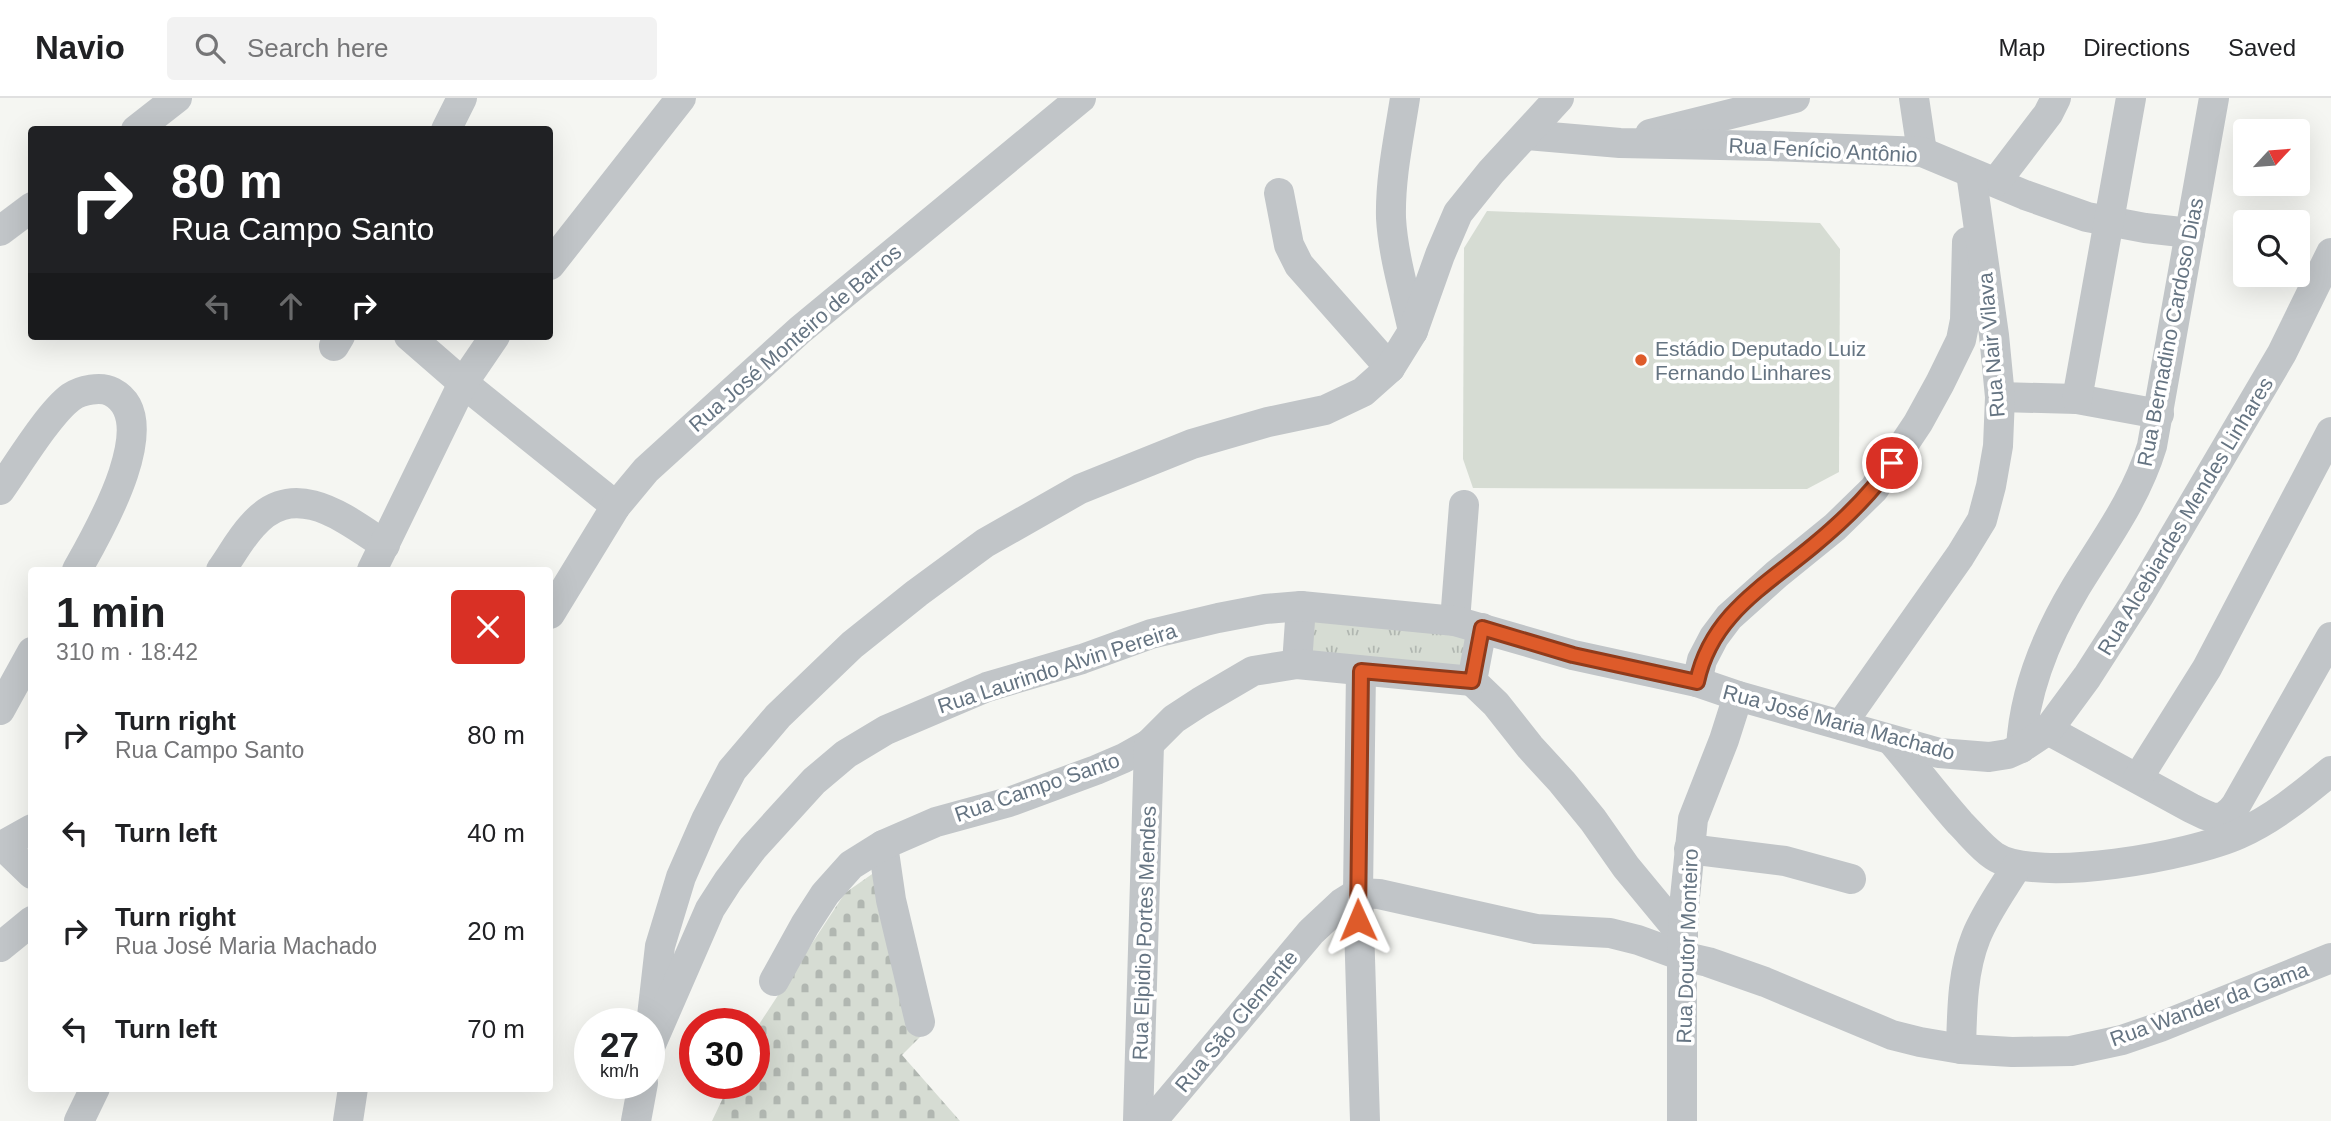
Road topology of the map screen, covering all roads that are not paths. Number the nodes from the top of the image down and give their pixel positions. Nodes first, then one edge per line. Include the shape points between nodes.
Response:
1 (177, 98) edge
2 (462, 98) edge
3 (681, 98) edge
4 (1081, 98) edge
5 (1405, 98) edge
6 (1559, 98) edge
7 (1795, 98) edge
8 (1914, 98) edge
9 (2056, 98) edge
10 (2132, 98) edge
11 (2214, 98) edge
12 (141, 126) edge
13 (448, 126) edge
14 (1527, 135) junction
15 (1620, 143) junction
16 (1922, 152) junction
17 (1980, 181) junction
18 (1279, 194) dead end
19 (28, 210) edge
20 (2109, 221) junction
21 (0, 231) edge
22 (2190, 233) junction
23 (2331, 253) edge
24 (553, 261) edge
25 (1413, 331) junction
26 (414, 340) edge
27 (492, 340) edge
28 (1390, 369) junction
29 (463, 383) junction
30 (2000, 397) junction
31 (2077, 399) junction
32 (2158, 414) junction
33 (2331, 432) edge
34 (0, 490) edge
35 (1464, 505) dead end
36 (616, 506) junction
37 (379, 558) edge
38 (79, 567) edge
39 (222, 567) edge
40 (1301, 606) junction
41 (553, 609) edge
42 (1469, 624) junction
43 (2331, 637) edge
44 (28, 659) edge
45 (1297, 664) junction
46 (1361, 671) junction
47 (1472, 681) junction
48 (1697, 682) junction
49 (1738, 696) junction
50 (0, 710) edge
51 (1841, 725) junction
52 (2048, 730) junction
53 (1892, 741) junction
54 (1149, 744) junction
55 (2015, 751) junction
56 (2331, 771) edge
57 (2138, 778) junction
58 (28, 831) edge
59 (883, 845) junction
60 (1, 847) edge
61 (1689, 849) junction
62 (2017, 866) junction
63 (28, 871) edge
64 (1852, 879) dead end
65 (1357, 893) junction
66 (28, 924) edge
67 (1683, 946) junction
68 (0, 947) edge
69 (2331, 958) edge
70 (774, 981) dead end
71 (653, 1008) edge
72 (665, 1012) edge
73 (920, 1022) dead end
74 (1961, 1049) junction
75 (93, 1092) edge
76 (352, 1092) edge
77 (640, 1099) edge
78 (79, 1121) edge
79 (348, 1121) edge
80 (636, 1121) edge
81 (1138, 1121) edge
82 (1152, 1121) edge
83 (1365, 1121) edge
84 (1682, 1121) edge

1 - 12 street
2 - 13 street
3 - 24 street
4 - 36 street, Rua José Monteiro de Barros via 800,330 646,470
5 - 25 street via 1391,218
6 - 14 street
7 - 15 street
8 - 16 street
9 - 17 street via 2048,114
10 - 20 street
11 - 22 street, Rua Bernadino Cardoso Dias
14 - 15 street, Rua Fenício Antônio
14 - 25 street via 1458,212
15 - 16 street, Rua Fenício Antônio
16 - 17 street, Rua Fenício Antônio
17 - 20 street, Rua Fenício Antônio
17 - 30 street, Rua Nair Vilava
17 - 48 street via 1965,257 1961,340 1935,393 1874,489 1728,617 1702,660
18 - 28 street via 1289,245 1299,265
19 - 21 street
20 - 22 street, Rua Fenício Antônio
20 - 31 street
22 - 32 street, Rua Bernadino Cardoso Dias
23 - 52 street, Rua Alcebiardes Mendes Linhares via 2282,353 2206,483 2110,642
25 - 28 street
26 - 29 street
27 - 29 street
28 - 71 street via 1363,392 1325,410 1192,444 1080,489 985,543 852,645 778,716 732,770 681,877 660,946
29 - 36 street
29 - 37 street
30 - 31 street
30 - 51 street, Rua Nair Vilava via 1998,446 1982,520
31 - 32 street
32 - 55 street, Rua Bernadino Cardoso Dias via 2144,475 2069,600 2036,667
33 - 57 street via 2207,668
34 - 38 street via 72,396 92,389 110,391 124,402 131,420 123,474
35 - 42 street
36 - 41 street, Rua José Monteiro de Barros
37 - 39 street via 341,516 292,502 271,509 252,525
40 - 42 street, Rua José Maria Machado
40 - 45 street
40 - 72 street, Rua Laurindo Alvin Pereira via 1217,618 1152,634 987,687 887,730 846,754 814,781 728,881 710,909
42 - 47 street
42 - 48 street, Rua José Maria Machado via 1573,655
43 - 57 street via 2236,805 2224,817 2216,819 2191,808
44 - 50 street
45 - 46 street, Rua Campo Santo
45 - 54 street, Rua Campo Santo via 1253,671 1235,680 1174,719
46 - 47 street, Rua Campo Santo
46 - 65 street
47 - 67 street via 1570,791
48 - 49 street, Rua José Maria Machado
49 - 51 street, Rua José Maria Machado
49 - 61 street, Rua Doutor Monteiro via 1693,818
51 - 53 street, Rua José Maria Machado
52 - 55 street, Rua Alcebiardes Mendes Linhares
52 - 57 street
53 - 55 street, Rua José Maria Machado via 1974,757
53 - 62 street via 1976,840 1995,857
54 - 59 street, Rua Campo Santo via 1096,771 936,822
54 - 81 street, Rua Elpidio Portes Mendes
56 - 62 street via 2264,821 2185,852 2127,863
58 - 60 street
59 - 70 street, Rua Campo Santo via 851,865 825,894
59 - 73 street
60 - 63 street
61 - 64 street via 1785,861
61 - 67 street, Rua Doutor Monteiro
62 - 74 street via 1976,936 1962,1003
65 - 67 street via 1536,929 1610,933
65 - 82 street, Rua São Clemente via 1311,932
65 - 83 street
66 - 68 street
67 - 74 street, Rua Wander da Gama via 1708,962 1892,1035
67 - 84 street, Rua Doutor Monteiro
69 - 74 street, Rua Wander da Gama via 2122,1040 2071,1051
75 - 78 street
76 - 79 street
77 - 80 street

